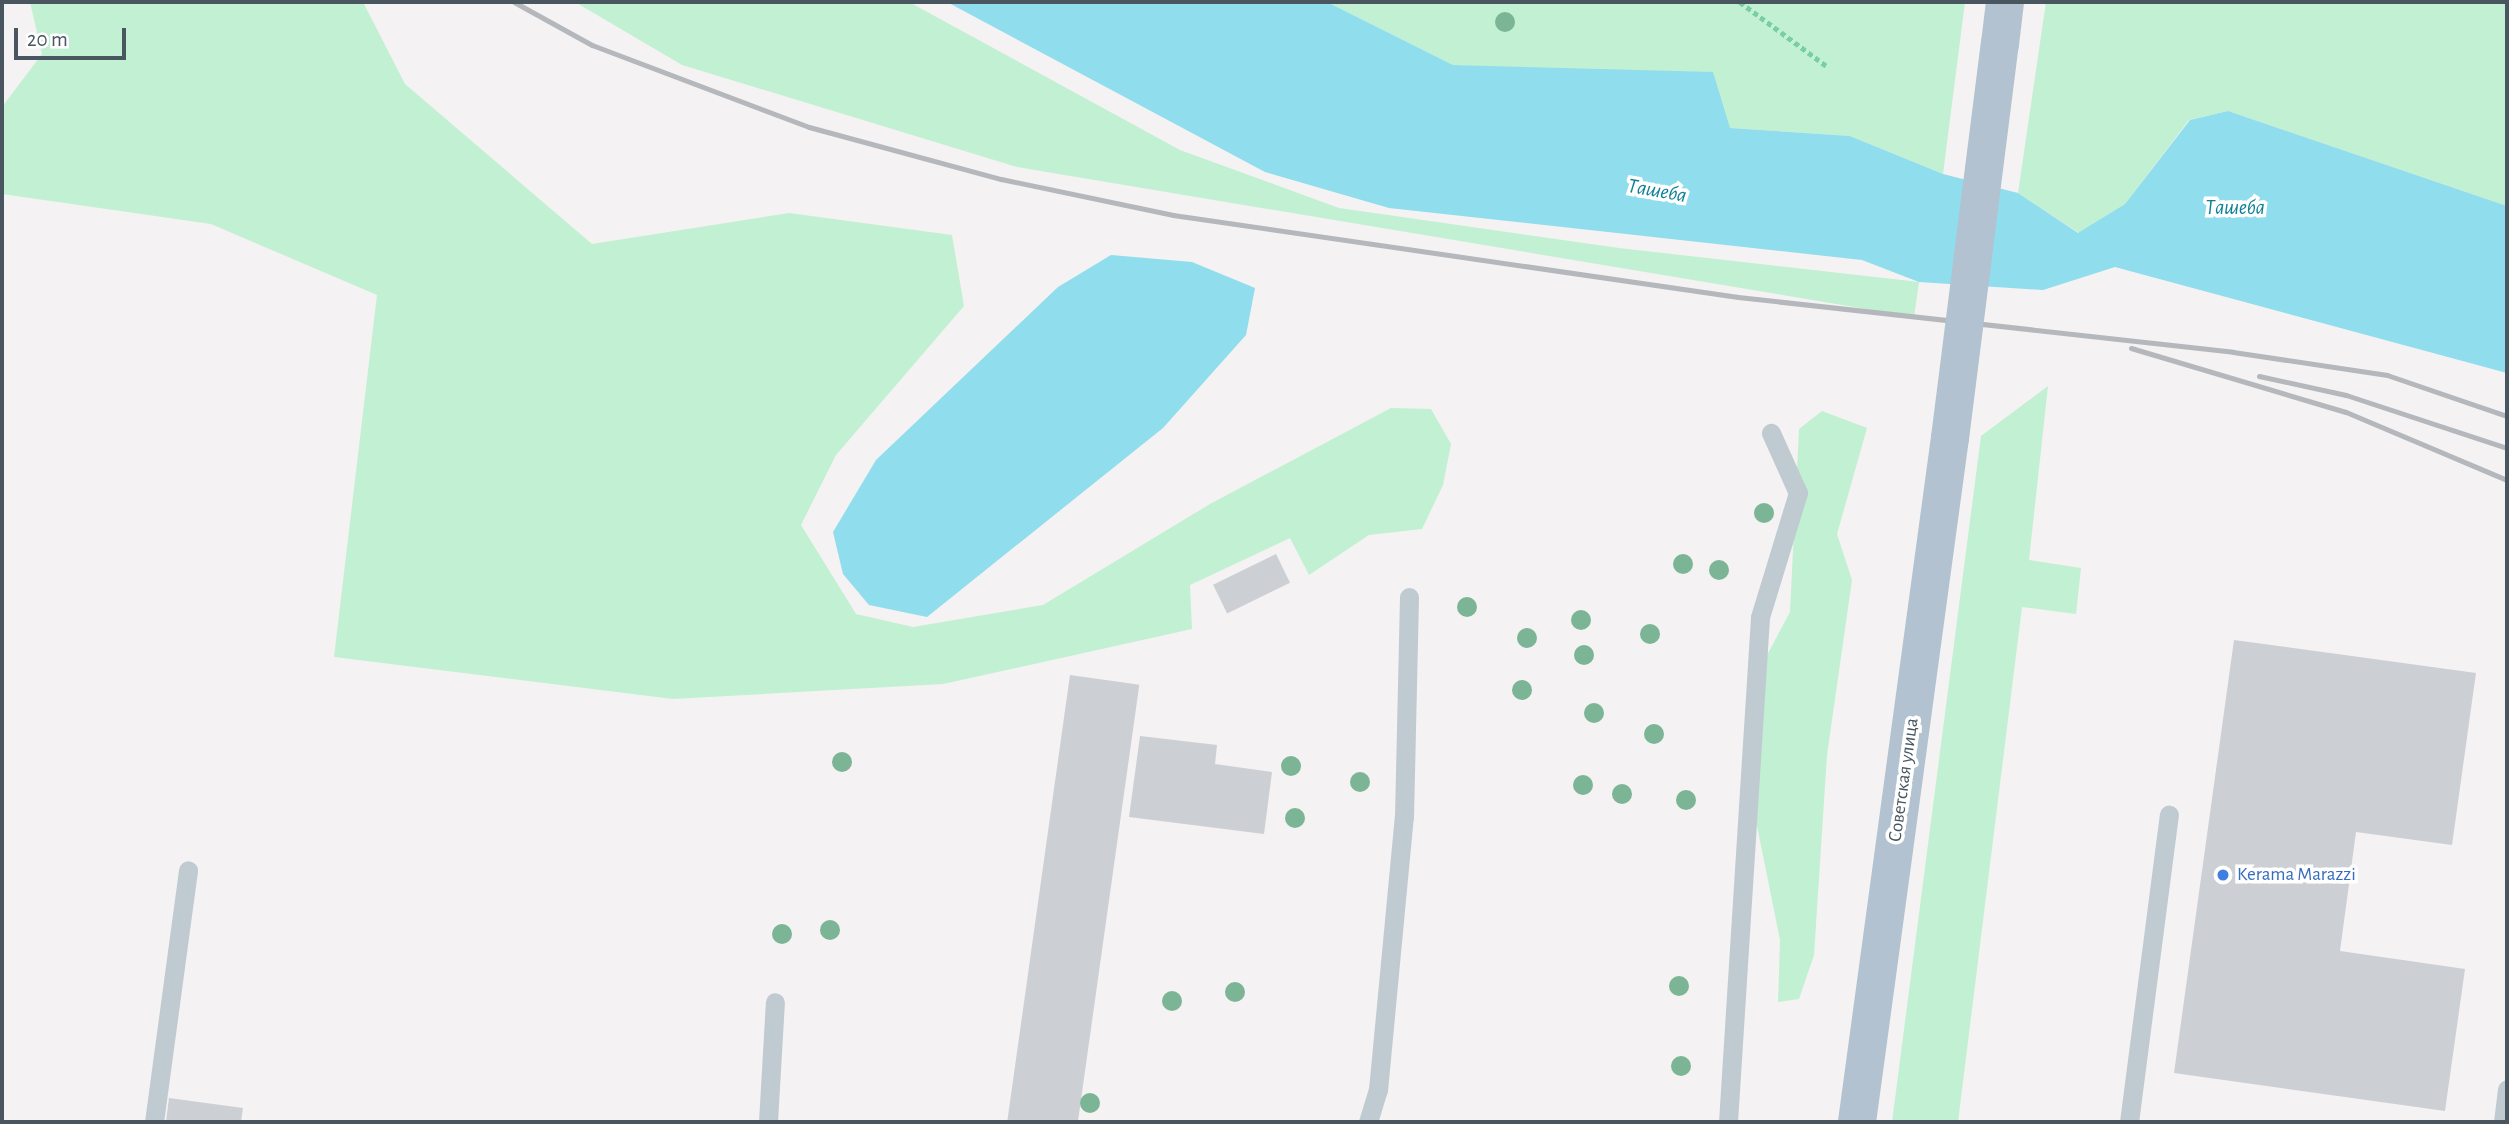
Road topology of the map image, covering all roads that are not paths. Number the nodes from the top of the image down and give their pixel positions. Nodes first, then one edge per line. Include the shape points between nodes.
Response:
1 (2005, 2) edge
2 (1771, 433) dead end
3 (1409, 597) dead end
4 (2169, 815) dead end
5 (188, 870) dead end
6 (775, 1002) dead end
7 (2507, 1089) edge
8 (154, 1122) edge
9 (768, 1122) edge
10 (1368, 1122) edge
11 (1728, 1122) edge
12 (1857, 1122) edge
13 (2129, 1122) edge
14 (2503, 1122) edge

1 - 12 main road, Советская улица, bridge
2 - 11 lane via 1798,493 1760,617
3 - 10 lane via 1404,817 1378,1090
4 - 13 lane
5 - 8 lane
6 - 9 lane
7 - 14 lane

